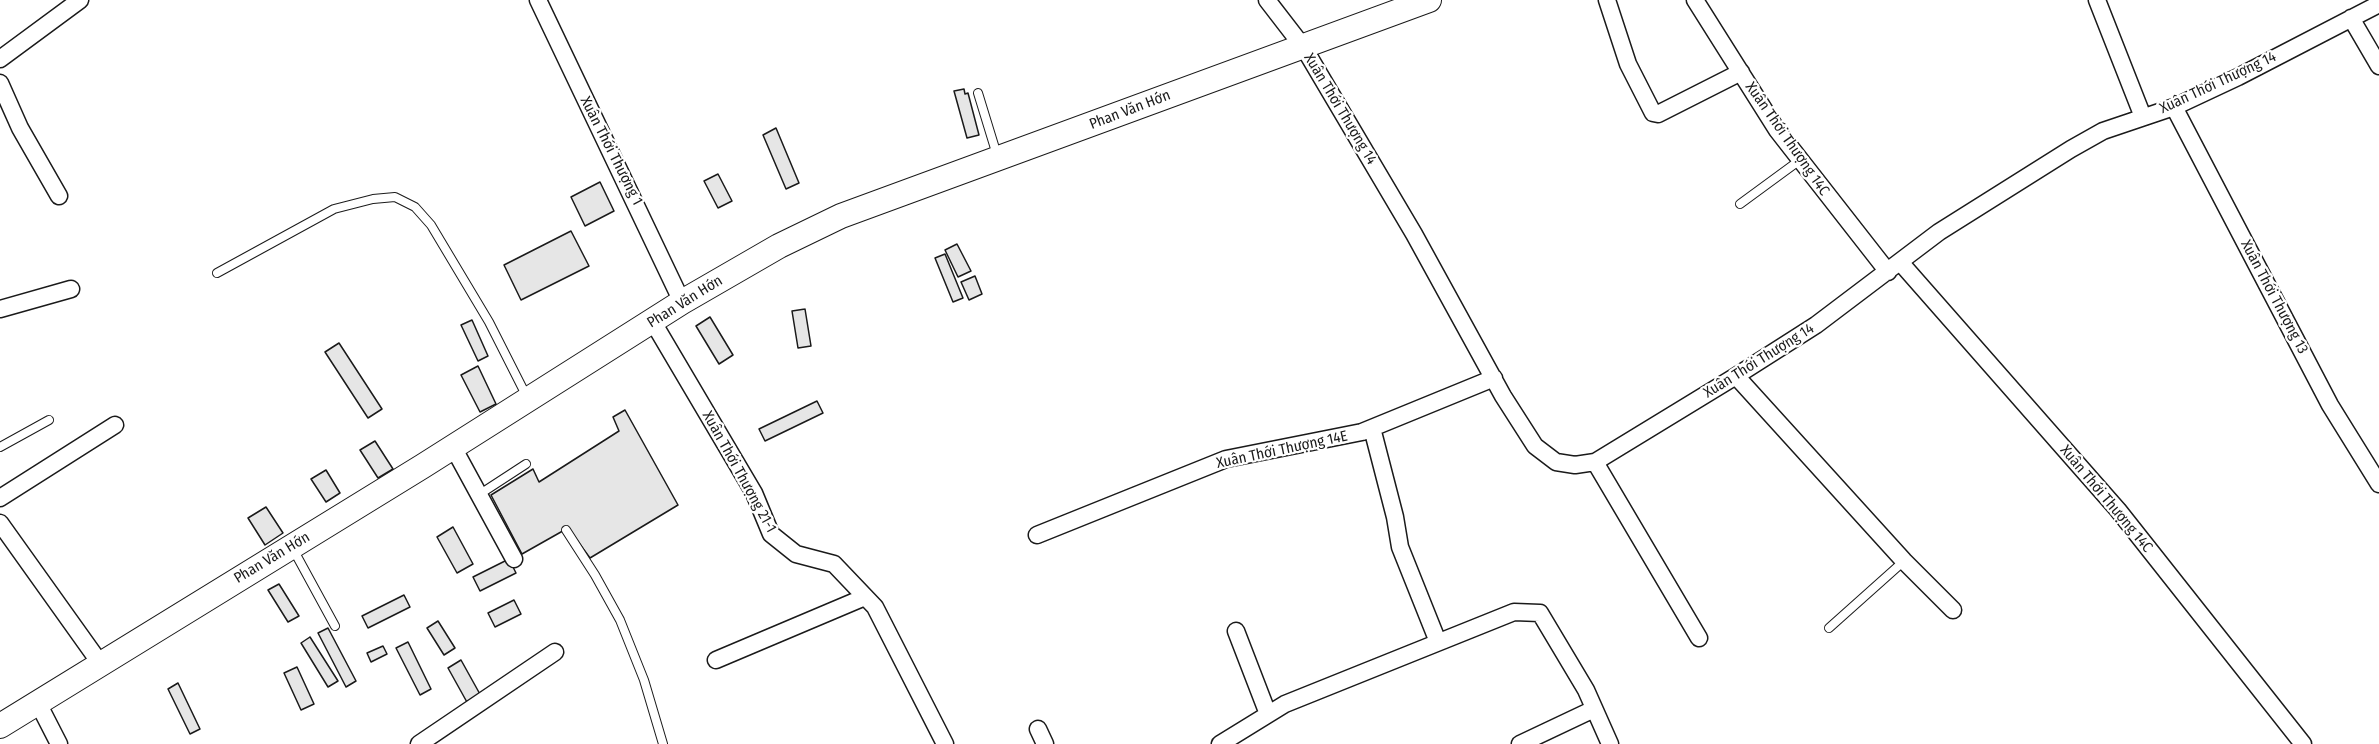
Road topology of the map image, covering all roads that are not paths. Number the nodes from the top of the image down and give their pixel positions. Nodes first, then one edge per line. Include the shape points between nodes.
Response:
1 (538, 0) edge
2 (1267, 0) edge
3 (1429, 0) edge
4 (1607, 0) edge
5 (1695, 0) edge
6 (2097, 0) edge
7 (76, 1) edge
8 (2379, 4) edge
9 (2351, 18) junction
10 (1304, 48) junction
11 (0, 59) edge
12 (2379, 66) edge
13 (1741, 72) junction
14 (0, 83) edge
15 (978, 93) dead end
16 (2174, 107) junction
17 (2143, 117) junction
18 (998, 159) junction
19 (1800, 160) junction
20 (59, 196) dead end
21 (1740, 204) dead end
22 (1894, 267) junction
23 (218, 273) dead end
24 (71, 289) dead end
25 (682, 302) junction
26 (0, 309) edge
27 (653, 322) junction
28 (1736, 376) junction
29 (1494, 378) junction
30 (529, 399) junction
31 (49, 420) dead end
32 (115, 425) dead end
33 (1372, 428) junction
34 (0, 447) edge
35 (453, 447) junction
36 (1595, 462) junction
37 (526, 464) dead end
38 (2379, 484) edge
39 (480, 494) junction
40 (0, 498) edge
41 (0, 523) edge
42 (566, 530) dead end
43 (1037, 535) dead end
44 (292, 546) junction
45 (514, 559) dead end
46 (1904, 561) junction
47 (865, 597) junction
48 (1953, 610) dead end
49 (335, 626) dead end
50 (1829, 628) dead end
51 (1236, 631) dead end
52 (1699, 638) dead end
53 (1438, 642) junction
54 (555, 652) dead end
55 (716, 660) dead end
56 (100, 663) junction
57 (38, 703) junction
58 (1594, 709) junction
59 (1268, 714) junction
60 (0, 726) edge
61 (59, 744) edge
62 (419, 744) edge
63 (663, 744) edge
64 (945, 744) edge
65 (1220, 744) edge
66 (1520, 744) edge
67 (1610, 744) edge
68 (2303, 744) edge

1 - 25 street, Xuân Thới Thượng 1
2 - 10 street, Xuân Thới Thượng 14
3 - 10 main road, Phan Văn Hớn
4 - 13 street via 1628,64 1653,113 1658,114
5 - 13 street, Xuân Thới Thượng 14C
6 - 17 street
7 - 11 street
8 - 9 street, Xuân Thới Thượng 14
9 - 12 street
9 - 16 street, Xuân Thới Thượng 14
10 - 18 main road, Phan Văn Hớn
10 - 29 street, Xuân Thới Thượng 14
13 - 19 street, Xuân Thới Thượng 14C
14 - 20 street via 20,128
15 - 18 lane
16 - 17 street, Xuân Thới Thượng 14
16 - 38 street, Xuân Thới Thượng 13 via 2330,405
17 - 22 street, Xuân Thới Thượng 14 via 2103,130 2071,149 1939,232
18 - 25 main road, Phan Văn Hớn via 841,216 779,246
19 - 21 lane
19 - 22 street, Xuân Thới Thượng 14C
22 - 28 street, Xuân Thới Thượng 14 via 1816,325
22 - 68 street, Xuân Thới Thượng 14C via 2118,510
23 - 30 lane via 334,208 395,197 415,207 431,225
24 - 26 street
25 - 27 main road, Phan Văn Hớn
27 - 30 main road, Phan Văn Hớn
27 - 47 street, Xuân Thới Thượng 21-1 via 754,493 771,534 796,554 834,564
28 - 36 street, Xuân Thới Thượng 14
28 - 46 street
29 - 33 street, Xuân Thới Thượng 14E
29 - 36 street, Xuân Thới Thượng 14 via 1535,446 1566,465
30 - 35 main road, Phan Văn Hớn
31 - 34 lane
32 - 40 street
33 - 43 street, Xuân Thới Thượng 14E via 1226,459
33 - 53 street via 1400,547
35 - 39 street
35 - 44 main road, Phan Văn Hớn
36 - 52 street
37 - 39 lane
39 - 45 street
41 - 56 street
42 - 63 lane via 620,620 644,680
44 - 49 lane
44 - 56 main road, Phan Văn Hớn
46 - 48 street
46 - 50 lane
47 - 55 street
47 - 64 street, Xuân Thới Thượng 21-1 via 874,607
51 - 59 street
53 - 58 street via 1514,612 1540,613
53 - 59 street
54 - 62 street
56 - 57 main road, Phan Văn Hớn
57 - 60 main road, Phan Văn Hớn
57 - 61 street
58 - 66 street
58 - 67 street
59 - 65 street

